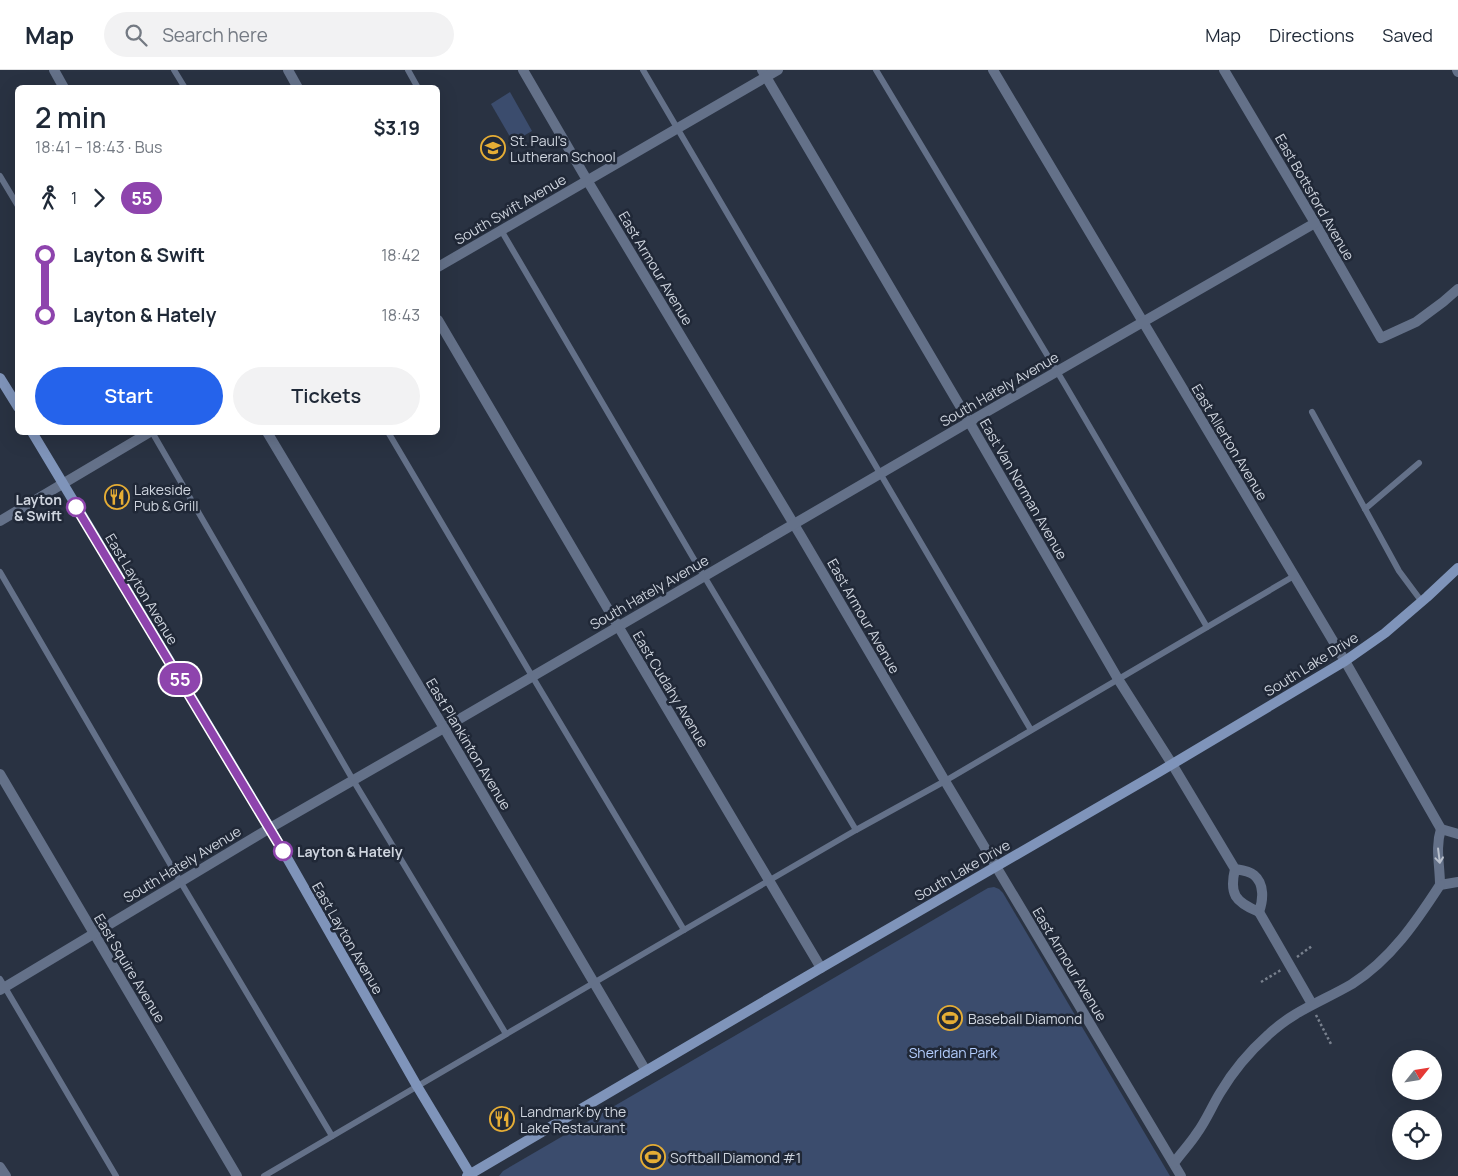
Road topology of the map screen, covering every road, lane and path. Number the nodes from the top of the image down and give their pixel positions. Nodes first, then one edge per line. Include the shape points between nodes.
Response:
1 (54, 70) edge
2 (174, 70) edge
3 (288, 70) edge
4 (408, 70) edge
5 (524, 70) edge
6 (643, 70) edge
7 (778, 70) edge
8 (876, 70) edge
9 (993, 70) edge
10 (1224, 70) edge
11 (764, 73) edge
12 (62, 85) edge
13 (183, 85) edge
14 (296, 85) edge
15 (416, 85) edge
16 (677, 128) junction
17 (0, 176) edge
18 (587, 180) junction
19 (15, 201) edge
20 (1315, 223) junction
21 (501, 230) junction
22 (440, 266) edge
23 (1458, 289) edge
24 (1143, 322) junction
25 (440, 323) edge
26 (1057, 372) junction
27 (0, 378) edge
28 (15, 403) edge
29 (1312, 412) dead end
30 (969, 422) junction
31 (34, 435) edge
32 (146, 435) edge
33 (153, 435) edge
34 (269, 435) edge
35 (390, 435) edge
36 (1419, 463) dead end
37 (880, 474) junction
38 (62, 483) junction
39 (1365, 509) junction
40 (0, 521) edge
41 (794, 524) junction
42 (1458, 568) edge
43 (0, 572) edge
44 (704, 576) junction
45 (1294, 576) junction
46 (1422, 602) junction
47 (618, 626) junction
48 (1207, 627) junction
49 (1345, 661) junction
50 (532, 676) junction
51 (1118, 680) junction
52 (444, 728) junction
53 (1031, 730) junction
54 (1172, 764) junction
55 (0, 774) edge
56 (353, 780) junction
57 (945, 781) junction
58 (270, 828) junction
59 (1441, 829) junction
60 (856, 830) junction
61 (1458, 834) edge
62 (996, 866) junction
63 (1235, 869) junction
64 (180, 881) junction
65 (769, 881) junction
66 (1458, 882) edge
67 (1440, 885) junction
68 (1258, 912) junction
69 (684, 930) junction
70 (94, 934) junction
71 (1312, 946) dead end
72 (1289, 965) junction
73 (821, 968) junction
74 (594, 982) junction
75 (1261, 982) dead end
76 (2, 985) edge
77 (1311, 1005) junction
78 (506, 1034) junction
79 (1332, 1046) dead end
80 (646, 1071) junction
81 (417, 1086) junction
82 (332, 1136) junction
83 (1174, 1163) junction
84 (0, 1167) edge
85 (470, 1175) edge
86 (6, 1176) edge
87 (116, 1176) edge
88 (237, 1176) edge
89 (264, 1176) edge
90 (1181, 1176) edge

1 - 12 street
2 - 13 lane
3 - 14 street
4 - 15 lane
5 - 18 street, East Armour Avenue
6 - 16 lane
7 - 11 street, South Swift Avenue
8 - 26 lane
9 - 24 street, East Allerton Avenue
10 - 20 street, East Bottsford Avenue
11 - 16 street, South Swift Avenue
11 - 30 street, East Van Norman Avenue
16 - 18 street, South Swift Avenue
16 - 37 lane
17 - 19 lane
18 - 21 street, South Swift Avenue
18 - 41 street, East Armour Avenue
20 - 23 street, East Bottsford Avenue via 1381,338 1416,322
20 - 24 street, South Hately Avenue
21 - 22 street, South Swift Avenue
21 - 44 lane
24 - 26 street, South Hately Avenue
24 - 45 street, East Allerton Avenue
25 - 47 street, East Cudahy Avenue
26 - 30 street, South Hately Avenue
26 - 48 lane
27 - 28 main road
29 - 39 lane
30 - 37 street, South Hately Avenue
30 - 51 street, East Van Norman Avenue
31 - 38 main road, East Layton Avenue
32 - 38 street
33 - 56 lane
34 - 52 street, East Plankinton Avenue
35 - 50 lane
36 - 39 lane
37 - 41 street, South Hately Avenue
37 - 53 lane
38 - 40 street
38 - 58 main road, East Layton Avenue
39 - 46 lane via 1399,571
41 - 44 street, South Hately Avenue
41 - 57 street, East Armour Avenue
42 - 46 main road, South Lake Drive
43 - 64 lane
44 - 47 street, South Hately Avenue
44 - 60 lane
45 - 48 lane
45 - 49 street, East Allerton Avenue
46 - 49 main road, South Lake Drive
47 - 50 street, South Hately Avenue
47 - 65 street, East Cudahy Avenue
48 - 51 lane
49 - 54 main road, South Lake Drive
49 - 59 street, East Allerton Avenue
50 - 52 street, South Hately Avenue
50 - 69 lane
51 - 53 lane
51 - 54 street, East Van Norman Avenue
52 - 56 street, South Hately Avenue
52 - 74 street, East Plankinton Avenue
53 - 57 lane
54 - 62 main road, South Lake Drive
54 - 63 street, East Van Norman Avenue
55 - 70 street, East Squire Avenue
56 - 58 street, South Hately Avenue
56 - 78 lane
57 - 60 lane
57 - 62 street, East Armour Avenue
58 - 64 street, South Hately Avenue
58 - 81 main road, East Layton Avenue
59 - 61 street
59 -> 67 street via 1437,844
60 - 65 lane
62 - 73 main road, South Lake Drive
62 - 83 street, East Armour Avenue
63 - 68 street via 1233,894 1240,903
63 - 68 street via 1254,875 1260,882 1262,903
64 - 70 street, South Hately Avenue
64 - 82 lane
65 - 69 lane
65 - 73 street, East Cudahy Avenue
66 - 67 street
67 - 77 street via 1393,950 1352,984
68 - 72 street
69 - 74 lane
70 - 76 street, South Hately Avenue
70 - 88 street, East Squire Avenue
71 - 72 path
72 - 75 path
72 - 77 street
73 - 80 main road, South Lake Drive
74 - 78 lane
74 - 80 street, East Plankinton Avenue
76 - 87 lane
77 - 79 path
77 - 83 street via 1290,1016 1238,1066 1198,1133
78 - 81 lane
80 - 85 main road, South Lake Drive
81 - 82 lane
81 - 85 main road, East Layton Avenue
82 - 89 lane
83 - 90 street, East Armour Avenue
84 - 86 street

